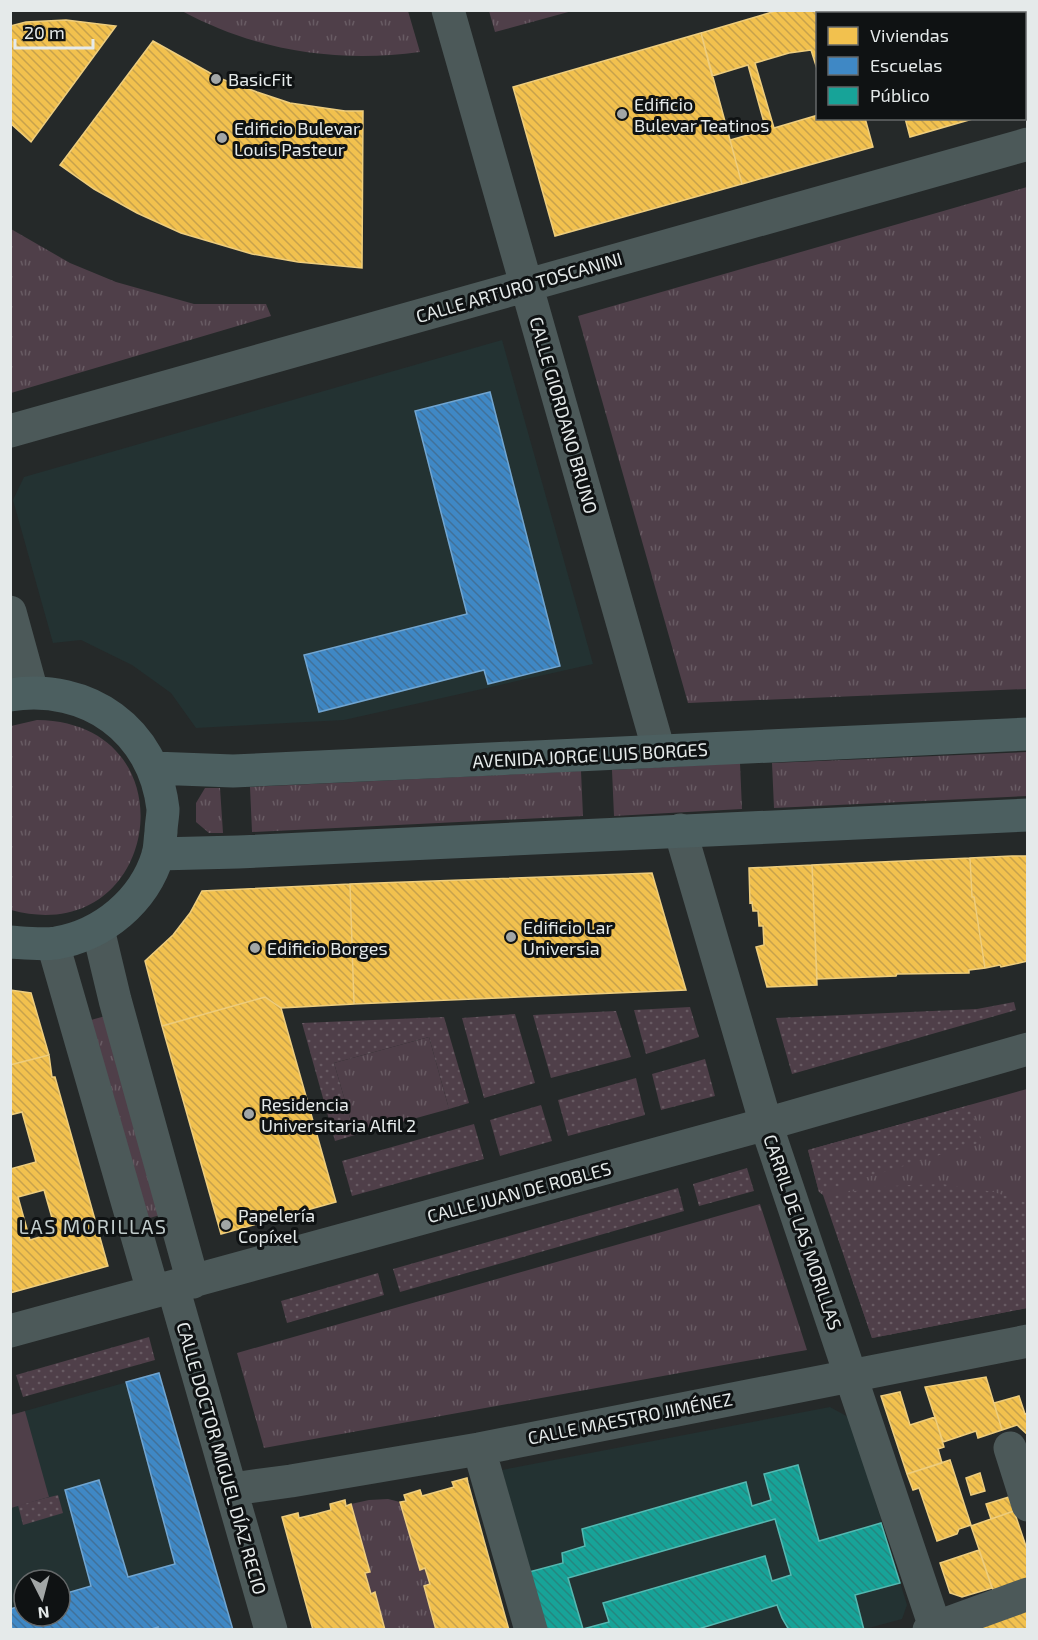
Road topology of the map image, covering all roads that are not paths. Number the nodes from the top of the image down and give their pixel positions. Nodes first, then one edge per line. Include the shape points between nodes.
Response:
1 (448, 10) edge
2 (1028, 144) edge
3 (527, 284) junction
4 (10, 431) edge
5 (10, 612) edge
6 (21, 694) edge
7 (1028, 734) edge
8 (658, 752) junction
9 (153, 768) junction
10 (1028, 815) edge
11 (680, 830) junction
12 (158, 854) junction
13 (98, 929) junction
14 (10, 942) edge
15 (53, 944) junction
16 (1028, 1049) edge
17 (766, 1124) junction
18 (173, 1287) junction
19 (10, 1331) edge
20 (1028, 1341) edge
21 (852, 1374) junction
22 (1010, 1448) dead end
23 (479, 1449) junction
24 (232, 1489) junction
25 (1028, 1505) edge
26 (1028, 1594) edge
27 (934, 1628) edge
28 (271, 1629) edge
29 (531, 1629) edge

1 - 3 street, CALLE GIORDANO BRUNO
2 - 3 street, CALLE ARTURO TOSCANINI
3 - 4 street, CALLE ARTURO TOSCANINI
3 - 8 street, CALLE GIORDANO BRUNO
5 - 6 street
6 - 9 main road via 69,696 104,711 133,736
7 - 8 main road, AVENIDA JORGE LUIS BORGES
8 - 9 main road, AVENIDA JORGE LUIS BORGES via 233,771
9 - 12 main road via 163,810
10 - 11 main road
11 - 12 main road
11 - 17 street, CARRIL DE LAS MORILLAS
12 - 13 main road via 145,884 125,909
13 - 15 main road
13 - 18 street, CALLE DOCTOR MIGUEL DÍAZ RECIO
14 - 15 main road
15 - 18 street, CALLE DOCTOR MIGUEL DÍAZ RECIO
16 - 17 street, CALLE JUAN DE ROBLES
17 - 18 street, CALLE JUAN DE ROBLES
17 - 21 street, CARRIL DE LAS MORILLAS
18 - 19 street, CALLE JUAN DE ROBLES
18 - 24 street, CALLE DOCTOR MIGUEL DÍAZ RECIO
20 - 21 street, CALLE MAESTRO JIMÉNEZ
21 - 23 street, CALLE MAESTRO JIMÉNEZ
21 - 27 street, CARRIL DE LAS MORILLAS
22 - 25 street
23 - 24 street, CALLE MAESTRO JIMÉNEZ
23 - 29 street
24 - 28 street, CALLE DOCTOR MIGUEL DÍAZ RECIO
26 - 27 street

